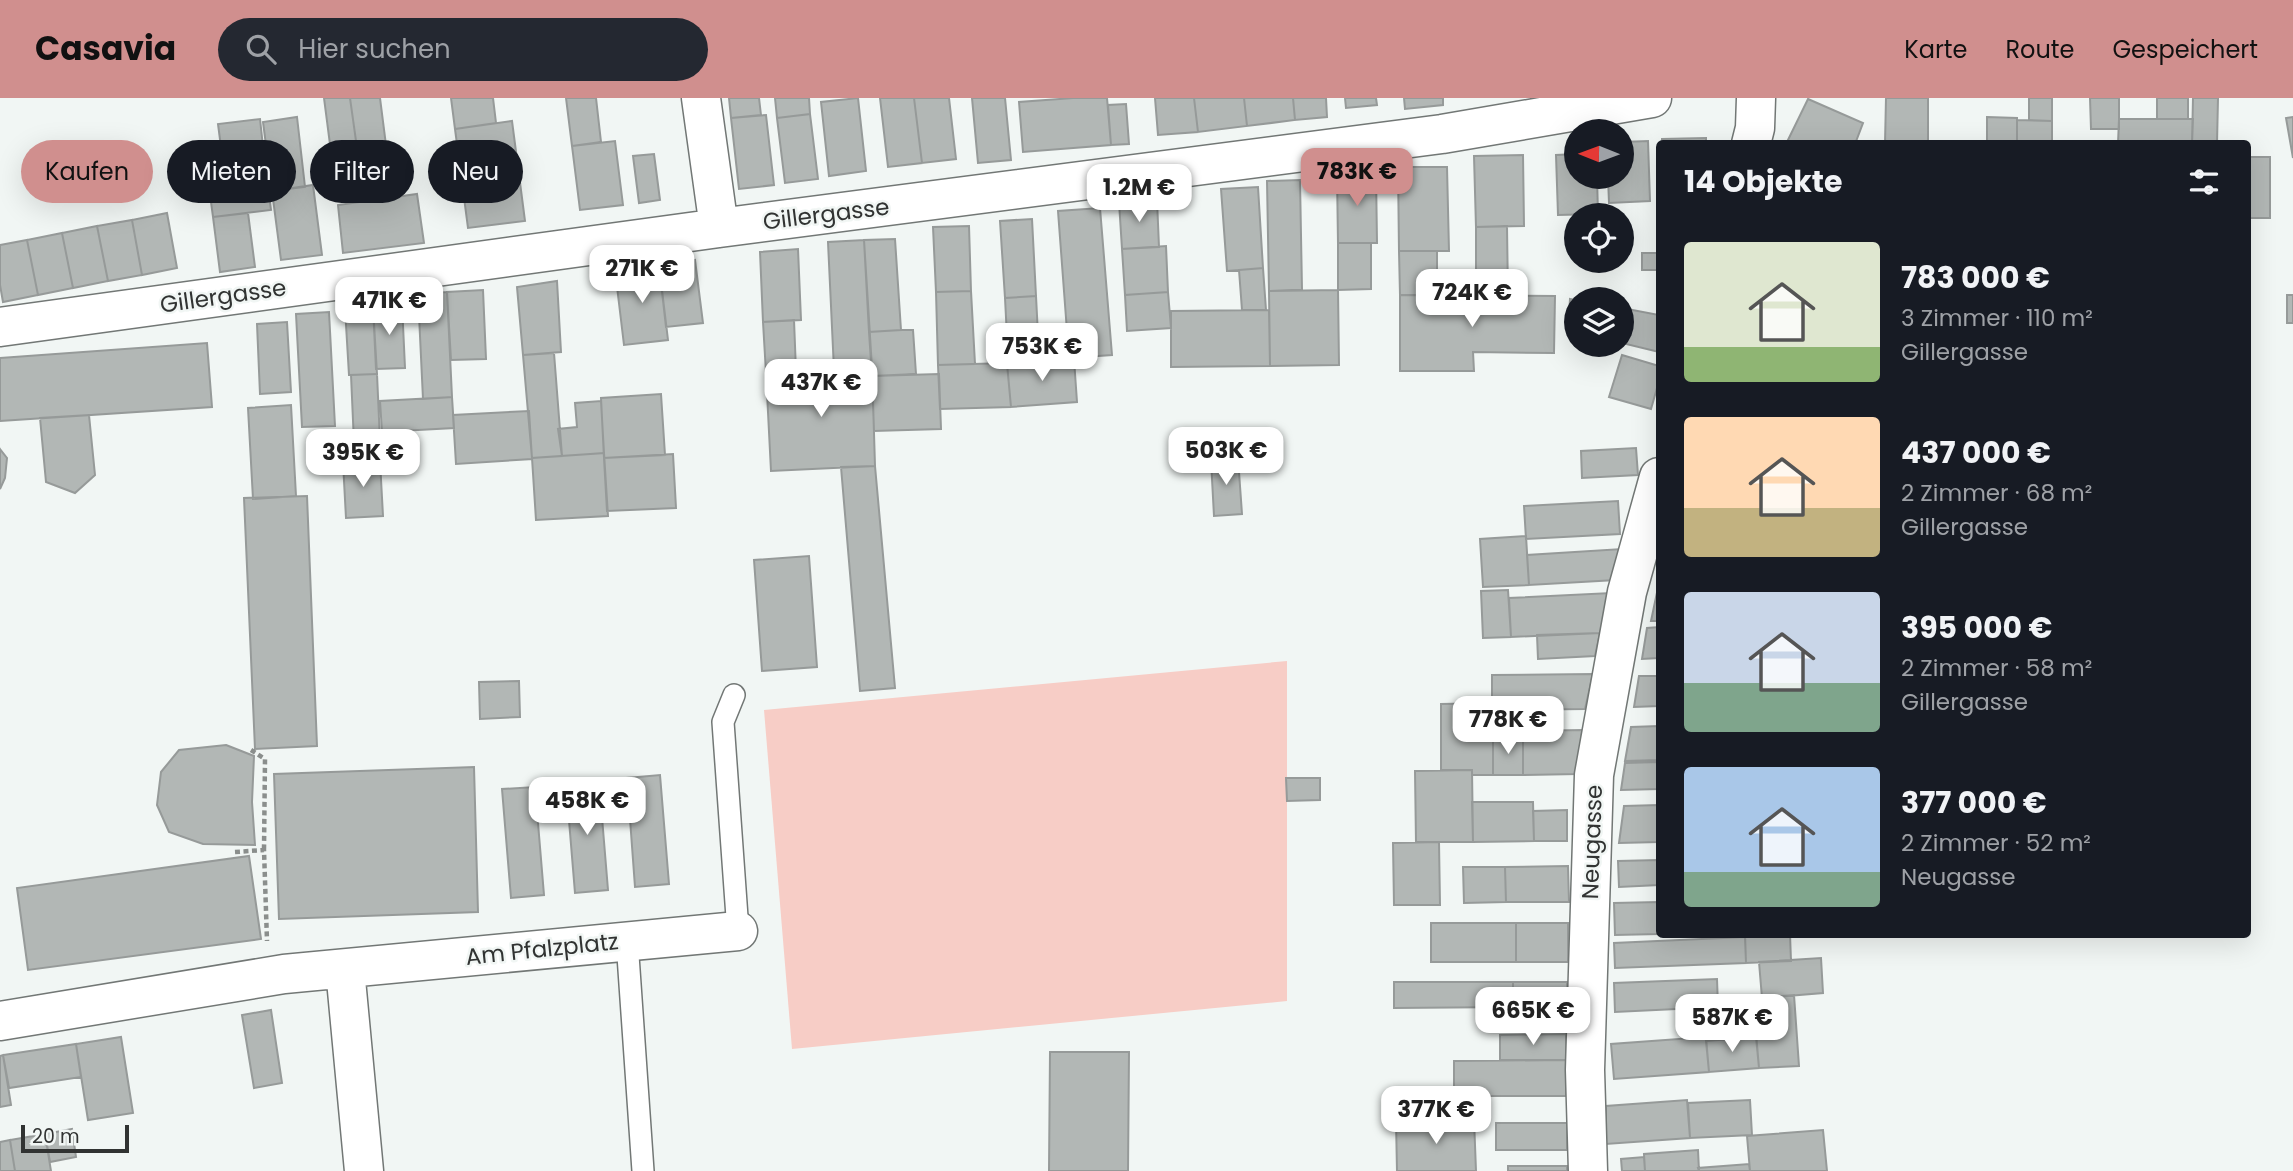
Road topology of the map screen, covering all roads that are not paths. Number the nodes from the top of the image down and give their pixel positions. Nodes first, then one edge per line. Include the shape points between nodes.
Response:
1 (701, 98) edge
2 (1652, 98) edge
3 (1756, 98) edge
4 (1752, 140) edge
5 (719, 228) junction
6 (0, 327) edge
7 (1656, 488) edge
8 (734, 695) dead end
9 (738, 930) joint
10 (627, 941) junction
11 (345, 969) junction
12 (0, 1021) edge
13 (364, 1171) edge
14 (643, 1171) edge
15 (1588, 1171) edge

1 - 5 street
2 - 5 street, Gillergasse via 1442,134
3 - 4 street
5 - 6 street, Gillergasse
7 - 15 street, Neugasse via 1627,592 1594,775 1585,1070
8 - 9 lane via 723,722
9 - 10 street, Am Pfalzplatz
10 - 11 street, Am Pfalzplatz
10 - 14 lane
11 - 12 street, Am Pfalzplatz
11 - 13 street

